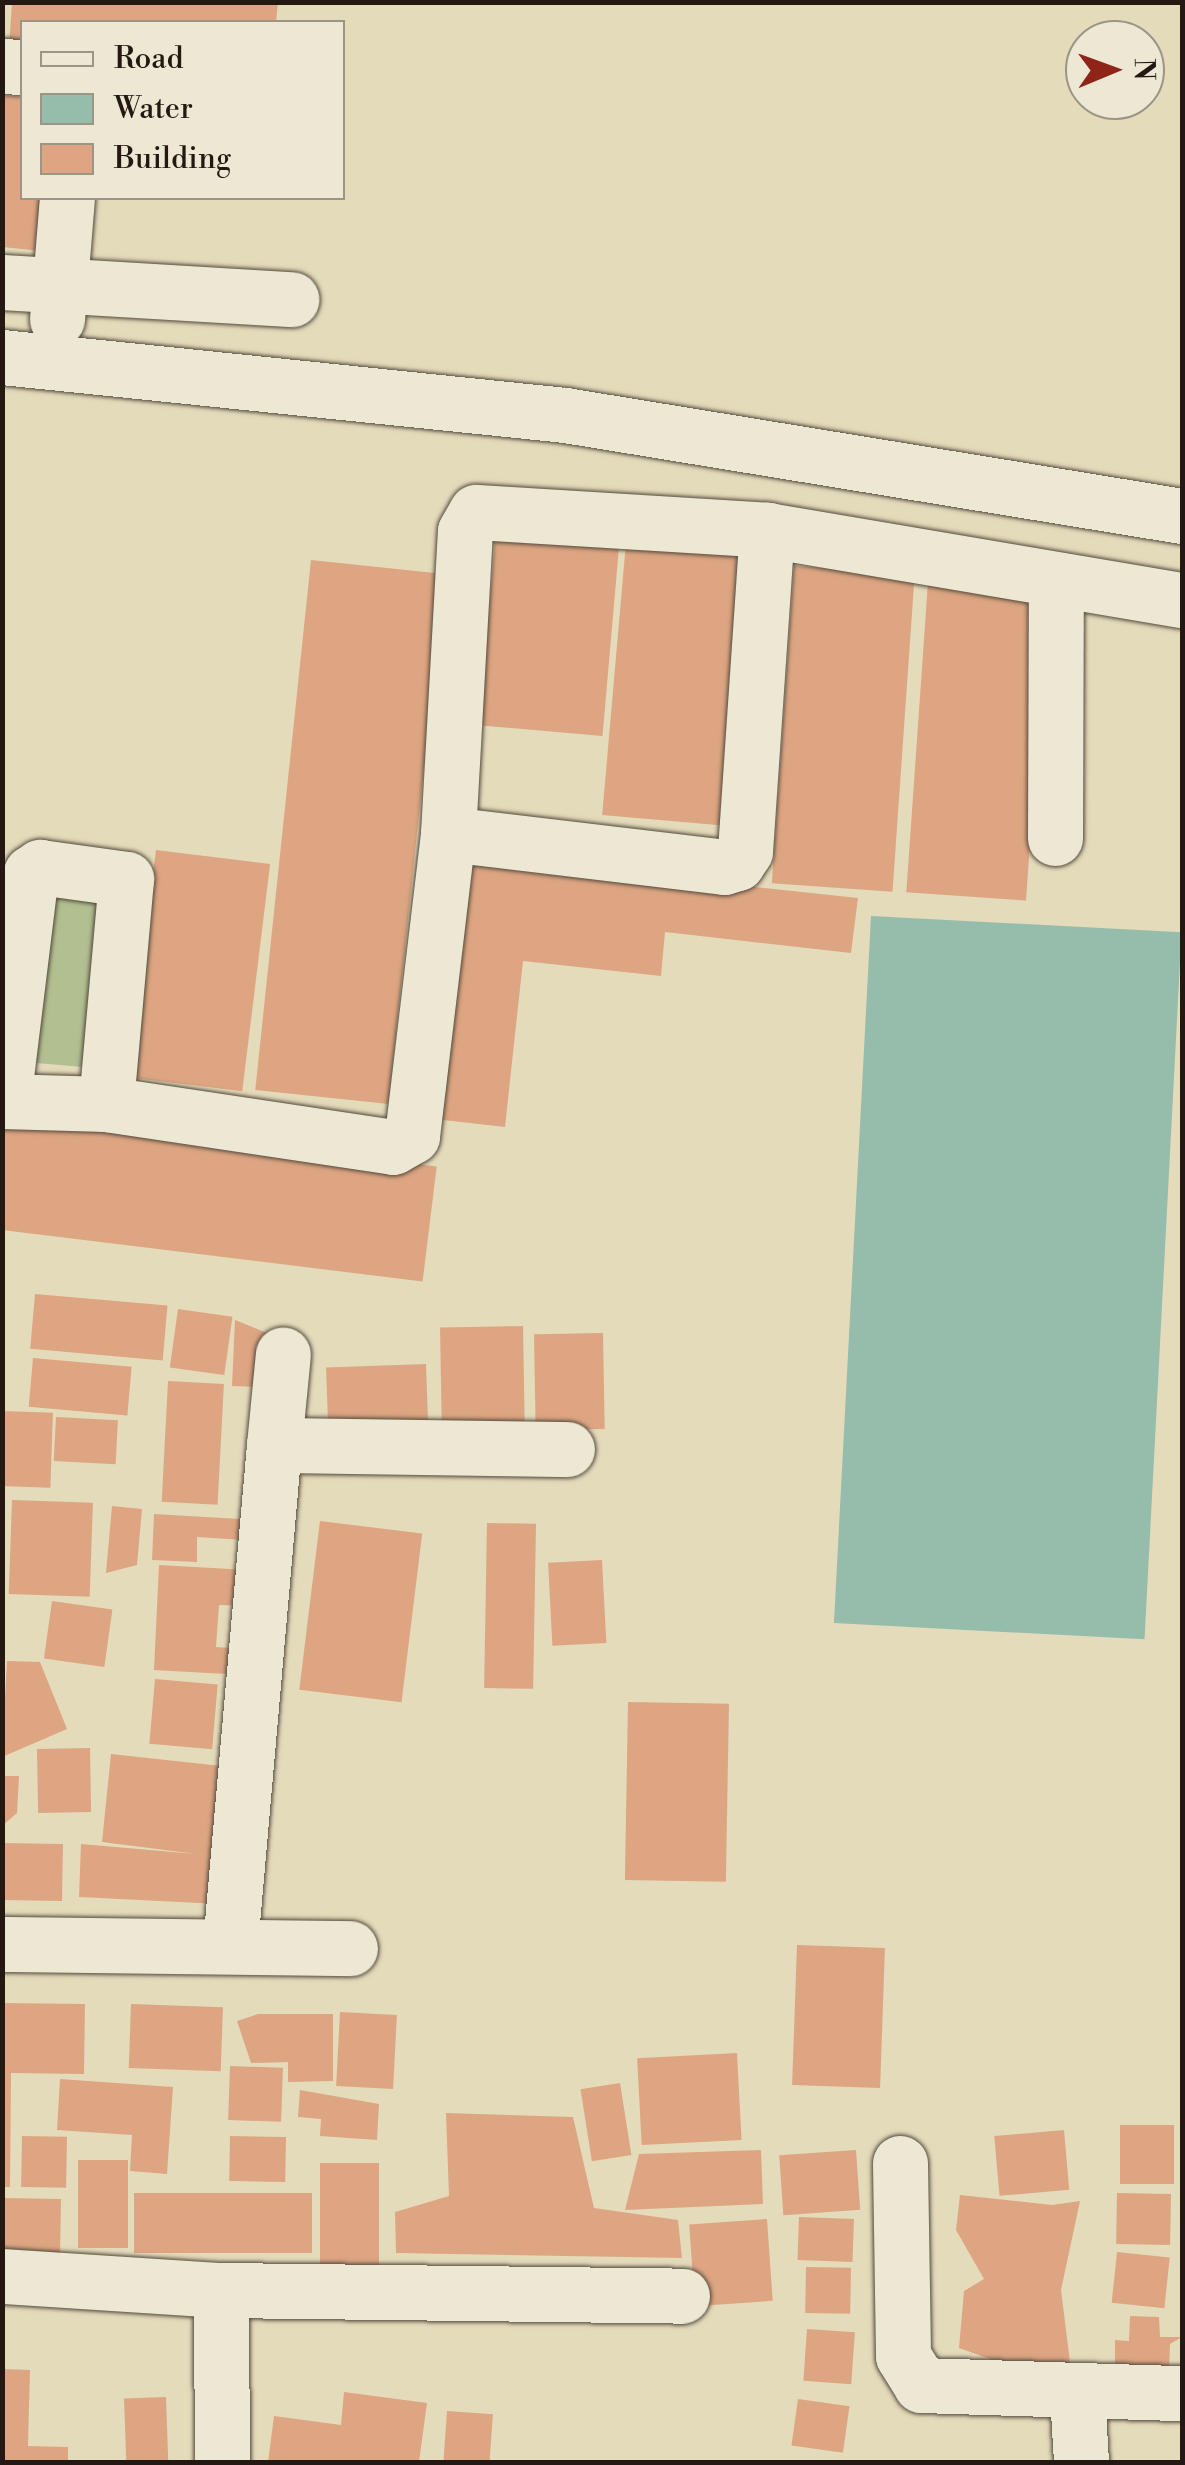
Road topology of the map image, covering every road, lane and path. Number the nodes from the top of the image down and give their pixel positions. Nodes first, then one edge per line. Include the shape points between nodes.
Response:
1 (67, 200) edge
2 (2, 282) edge
3 (59, 285) junction
4 (292, 298) dead end
5 (28, 359) edge
6 (1182, 516) edge
7 (767, 530) junction
8 (1056, 580) junction
9 (1182, 600) edge
10 (448, 834) junction
11 (1056, 838) dead end
12 (3, 1101) edge
13 (106, 1104) junction
14 (283, 1354) dead end
15 (274, 1445) junction
16 (568, 1450) dead end
17 (2, 1944) edge
18 (230, 1945) junction
19 (350, 1948) dead end
20 (900, 2163) dead end
21 (2, 2276) edge
22 (221, 2290) junction
23 (682, 2296) dead end
24 (1077, 2394) junction
25 (1182, 2394) edge
26 (222, 2462) edge
27 (1081, 2462) edge

1 - 3 street
2 - 3 street
3 - 4 street
3 - 5 street
5 - 6 street via 564,415
7 - 8 street
7 - 10 street via 476,512 465,530
7 - 10 street via 744,851 737,863 724,867
8 - 9 street
8 - 11 street
10 - 13 street via 406,1144
12 - 13 street
12 - 13 street via 30,873 40,867 126,879
14 - 15 street
15 - 16 street
15 - 18 street
17 - 18 street
18 - 19 street
20 - 24 street via 903,2356 910,2375 921,2384
21 - 22 street
22 - 23 street
22 - 26 street
24 - 25 street
24 - 27 street

